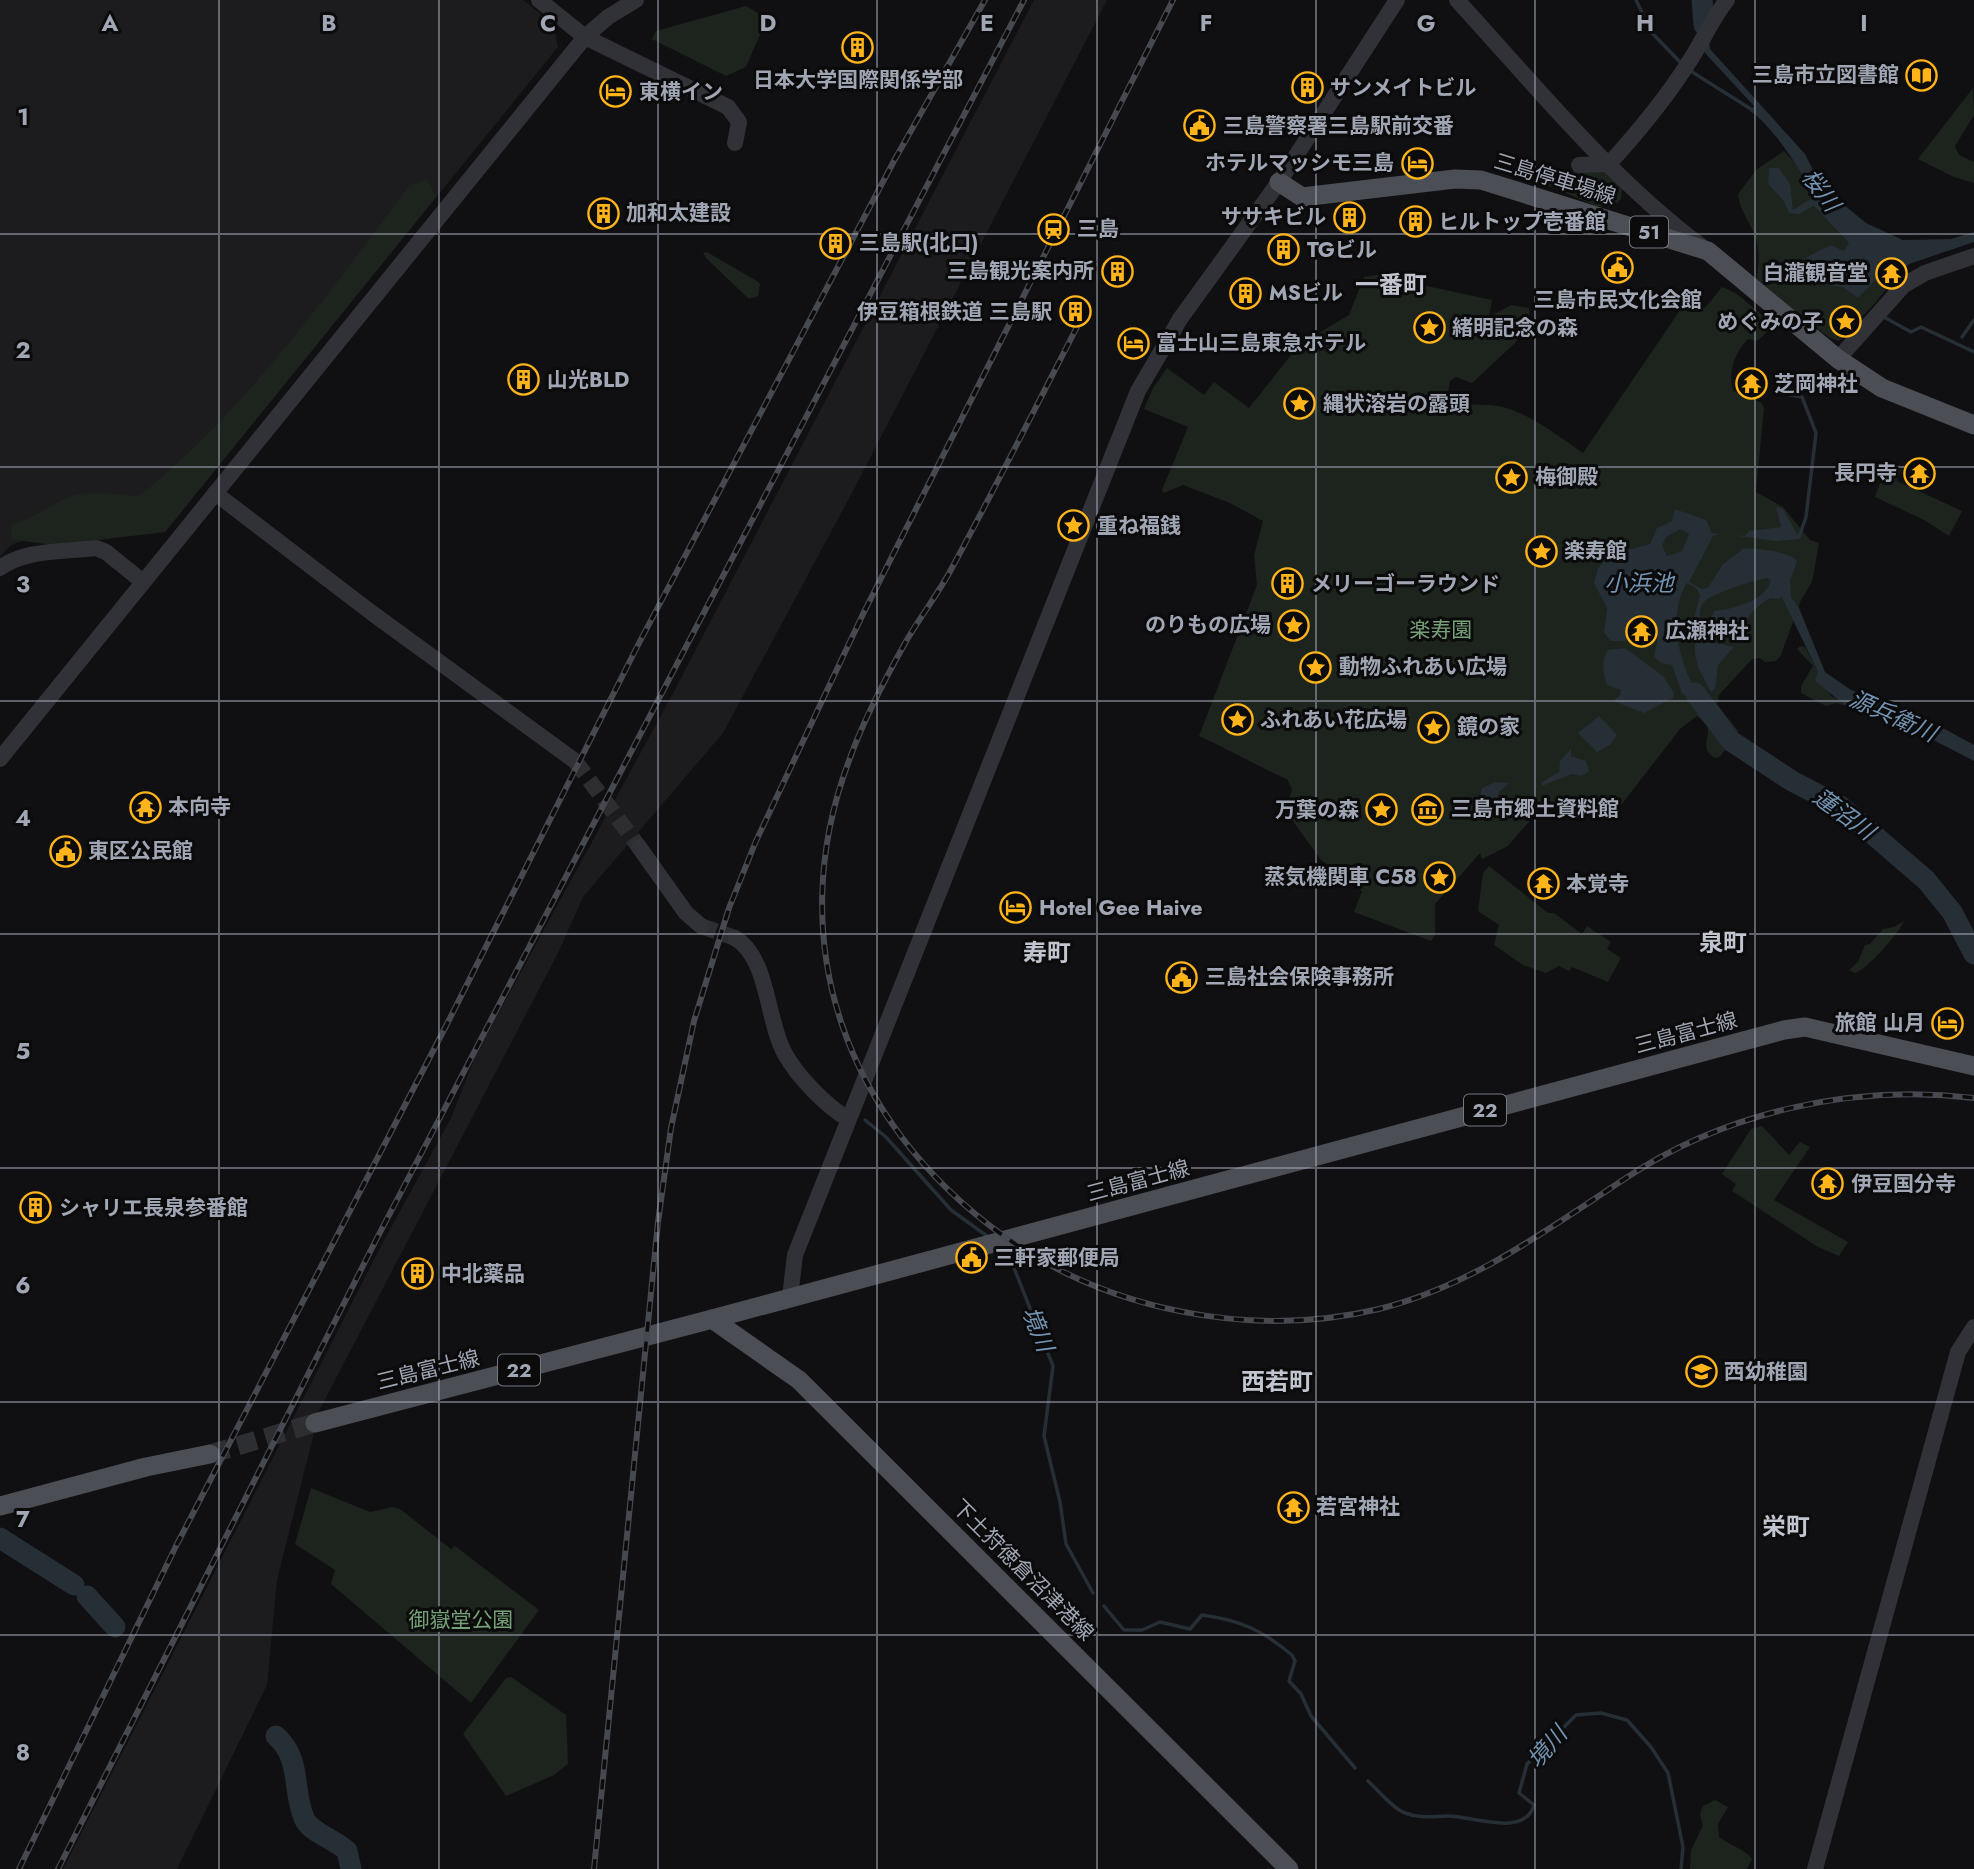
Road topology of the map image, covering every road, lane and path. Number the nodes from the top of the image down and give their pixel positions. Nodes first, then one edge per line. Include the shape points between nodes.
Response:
1 (539, 0) edge
2 (636, 0) edge
3 (1397, 0) edge
4 (1457, 0) edge
5 (1727, 0) edge
6 (585, 37) junction
7 (735, 143) dead end
8 (1609, 164) junction
9 (1579, 165) dead end
10 (1279, 182) junction
11 (1708, 251) junction
12 (1974, 256) edge
13 (1838, 359) junction
14 (1974, 425) edge
15 (215, 493) junction
16 (0, 568) edge
17 (143, 582) junction
18 (0, 759) edge
19 (575, 761) tunnel mouth
20 (639, 847) tunnel mouth
21 (701, 926) tunnel mouth
22 (735, 938) tunnel mouth
23 (1974, 1066) edge
24 (848, 1119) junction
25 (790, 1297) junction
26 (712, 1319) junction
27 (1974, 1327) edge
28 (315, 1423) tunnel mouth
29 (210, 1454) tunnel mouth
30 (0, 1506) edge
31 (1289, 1869) edge
32 (1815, 1869) edge

1 - 6 street
2 - 6 street
3 - 10 street
4 - 8 street
5 - 8 street via 1657,110
6 - 7 street via 728,107 738,122
6 - 15 street
8 - 9 street
8 - 11 street
10 - 11 main road, 三島停車場線 / 51 via 1303,197 1480,180
10 - 24 street via 1180,319 1138,391
11 - 13 main road, 三島停車場線 / 51
12 - 13 street via 1904,285
13 - 14 main road, 三島停車場線 / 51 via 1882,388
15 - 17 street
15 - 19 street
16 - 17 street via 20,558 96,548
17 - 18 street
20 - 21 street via 686,913
22 - 24 street via 753,957 784,1053
23 - 25 main road, 三島富士線 / 22 via 1817,1029 1784,1030
24 - 25 street via 795,1255
25 - 26 main road, 三島富士線 / 22
26 - 28 main road, 三島富士線 / 22
26 - 31 main road, 下土狩徳倉沼津港線 via 799,1380
27 - 32 street via 1958,1352
29 - 30 main road

